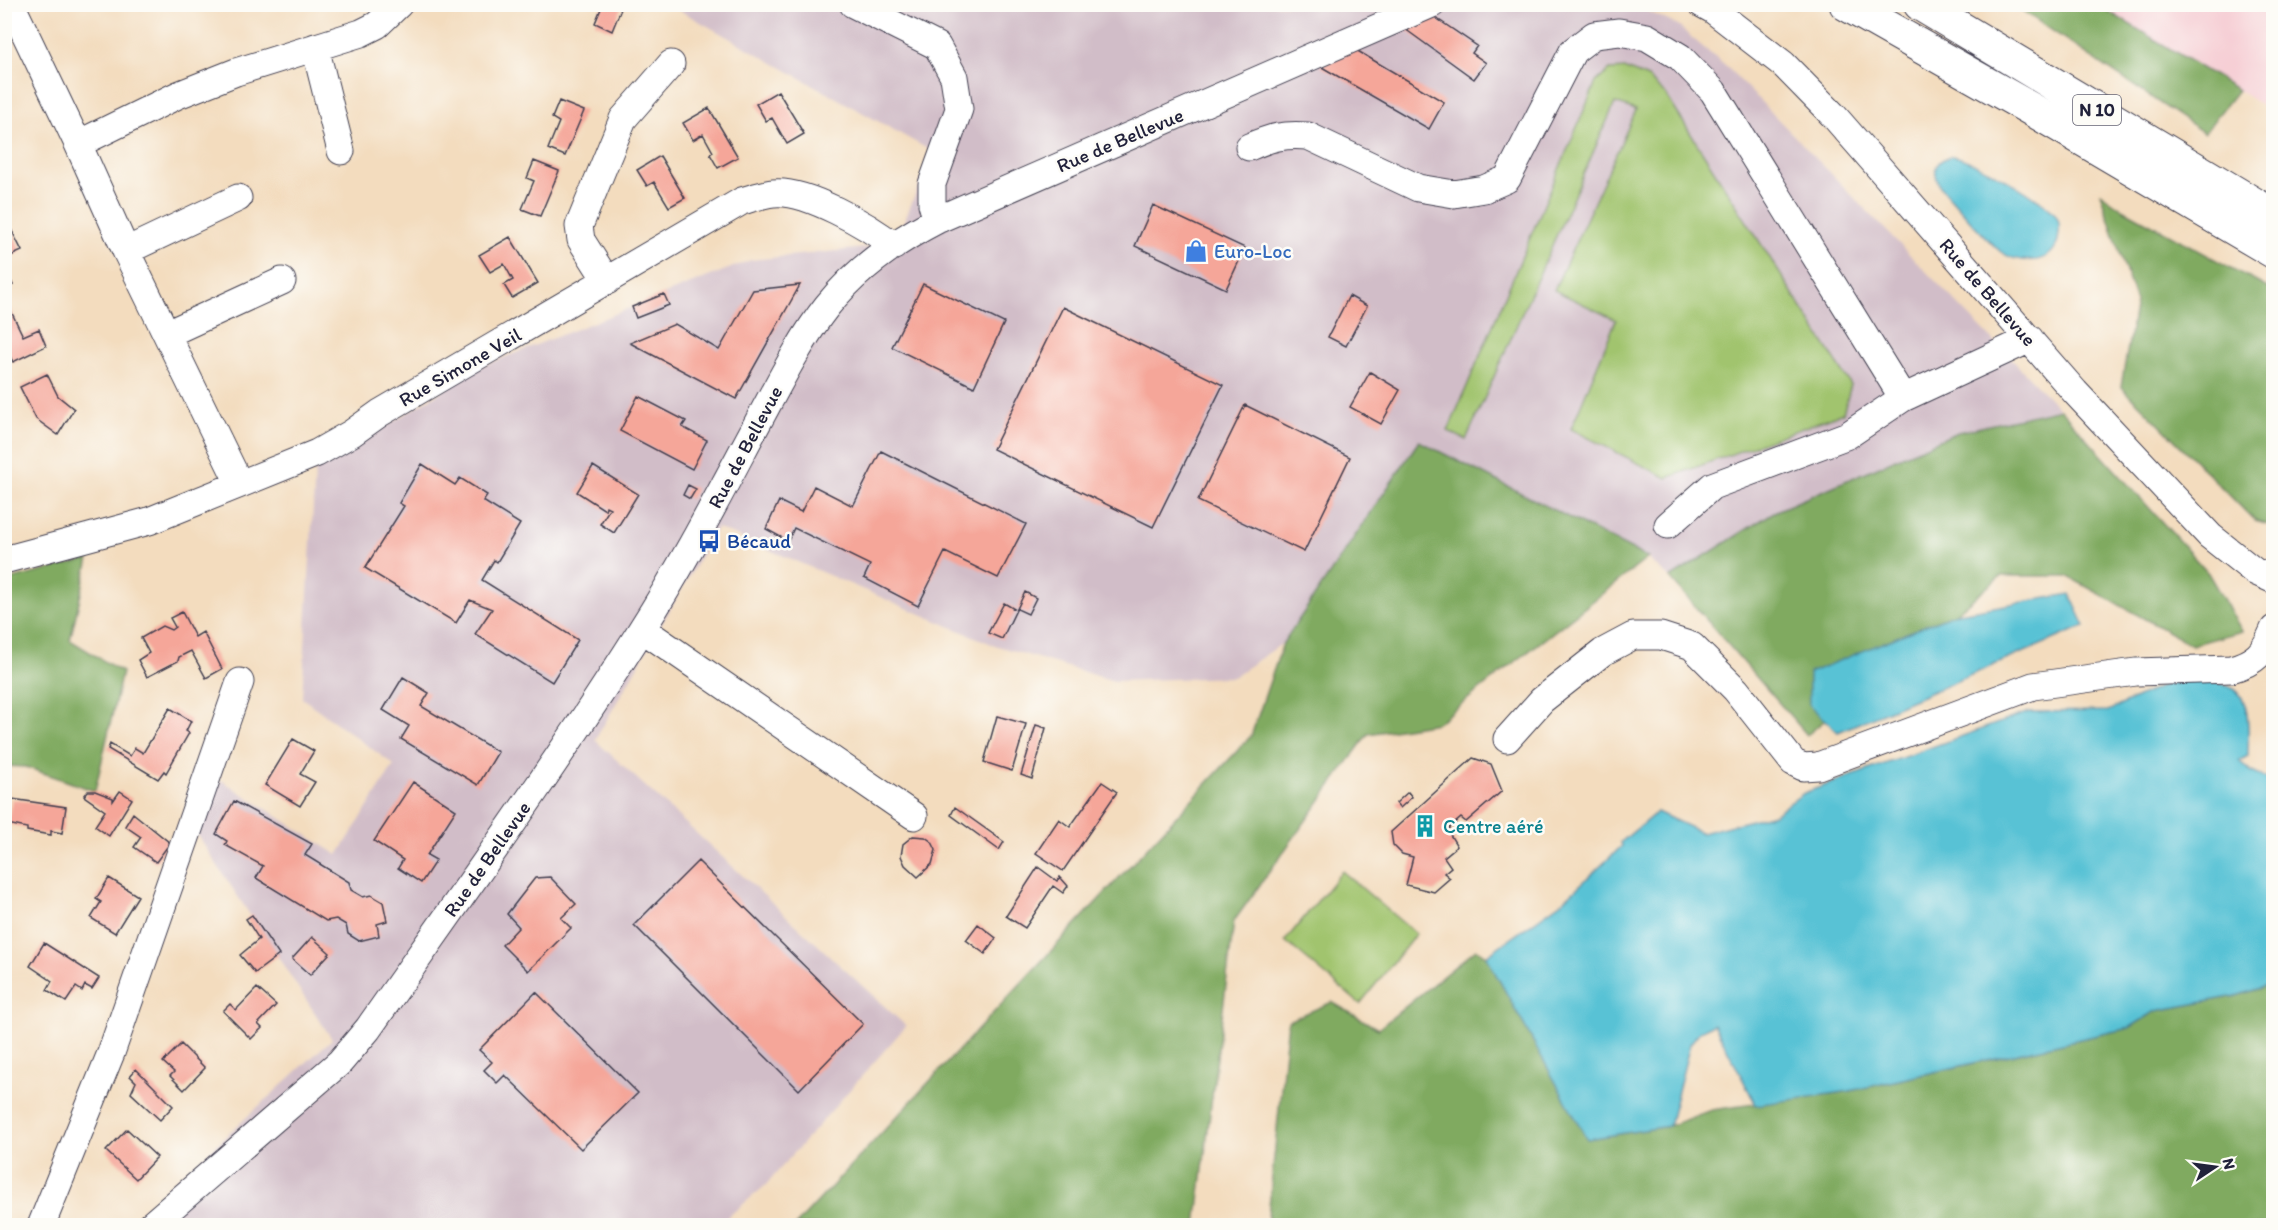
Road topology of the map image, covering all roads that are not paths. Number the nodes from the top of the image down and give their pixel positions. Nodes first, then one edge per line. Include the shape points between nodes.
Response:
1 (11, 4) edge
2 (399, 4) edge
3 (853, 4) edge
4 (1432, 4) edge
5 (1702, 4) edge
6 (1846, 4) edge
7 (1861, 4) edge
8 (1920, 4) edge
9 (315, 47) junction
10 (671, 64) dead end
11 (2038, 113) junction
12 (78, 144) junction
13 (1249, 147) dead end
14 (341, 151) dead end
15 (238, 198) dead end
16 (2274, 216) edge
17 (937, 220) junction
18 (894, 246) junction
19 (126, 251) junction
20 (2274, 252) edge
21 (282, 281) dead end
22 (607, 281) junction
23 (167, 334) junction
24 (2030, 339) junction
25 (1903, 398) junction
26 (239, 483) junction
27 (1668, 525) dead end
28 (6, 554) edge
29 (2274, 580) edge
30 (2274, 629) edge
31 (642, 630) junction
32 (240, 682) dead end
33 (1507, 739) dead end
34 (914, 816) dead end
35 (41, 1226) edge
36 (150, 1226) edge

1 - 12 street
2 - 9 street via 377,25
3 - 17 street via 937,46 954,77 959,109 932,184
4 - 17 street, Rue de Bellevue
5 - 24 street, Rue de Bellevue via 1784,64
6 - 11 highway
7 - 11 highway, N 10
8 - 16 highway, N 10
9 - 12 street via 188,91
9 - 14 street
10 - 22 street via 623,118 579,226 581,240
11 - 20 highway, N 10
12 - 19 street
13 - 25 street via 1273,136 1308,136 1418,188 1454,194 1484,189 1507,179 1573,51 1594,35 1619,32 1647,37 1680,57 1713,91
15 - 19 street
17 - 18 street, Rue de Bellevue
18 - 22 street, Rue Simone Veil via 875,231 804,196 774,192 742,201
18 - 31 street, Rue de Bellevue via 860,272 827,306 786,371
19 - 23 street
21 - 23 street
22 - 26 street, Rue Simone Veil via 317,453
23 - 26 street
24 - 25 street
24 - 29 street, Rue de Bellevue via 2210,536 2254,571
25 - 27 street via 1848,435 1712,486
26 - 28 street, Rue Simone Veil via 149,521
30 - 33 street via 2266,648 2249,664 2231,669 2136,672 2033,686 1818,766 1803,767 1793,762 1736,690 1692,646 1661,636 1633,636 1603,652 1542,700
31 - 34 street
31 - 36 street, Rue de Bellevue via 578,729 368,1029 340,1062
32 - 35 street via 111,1053

